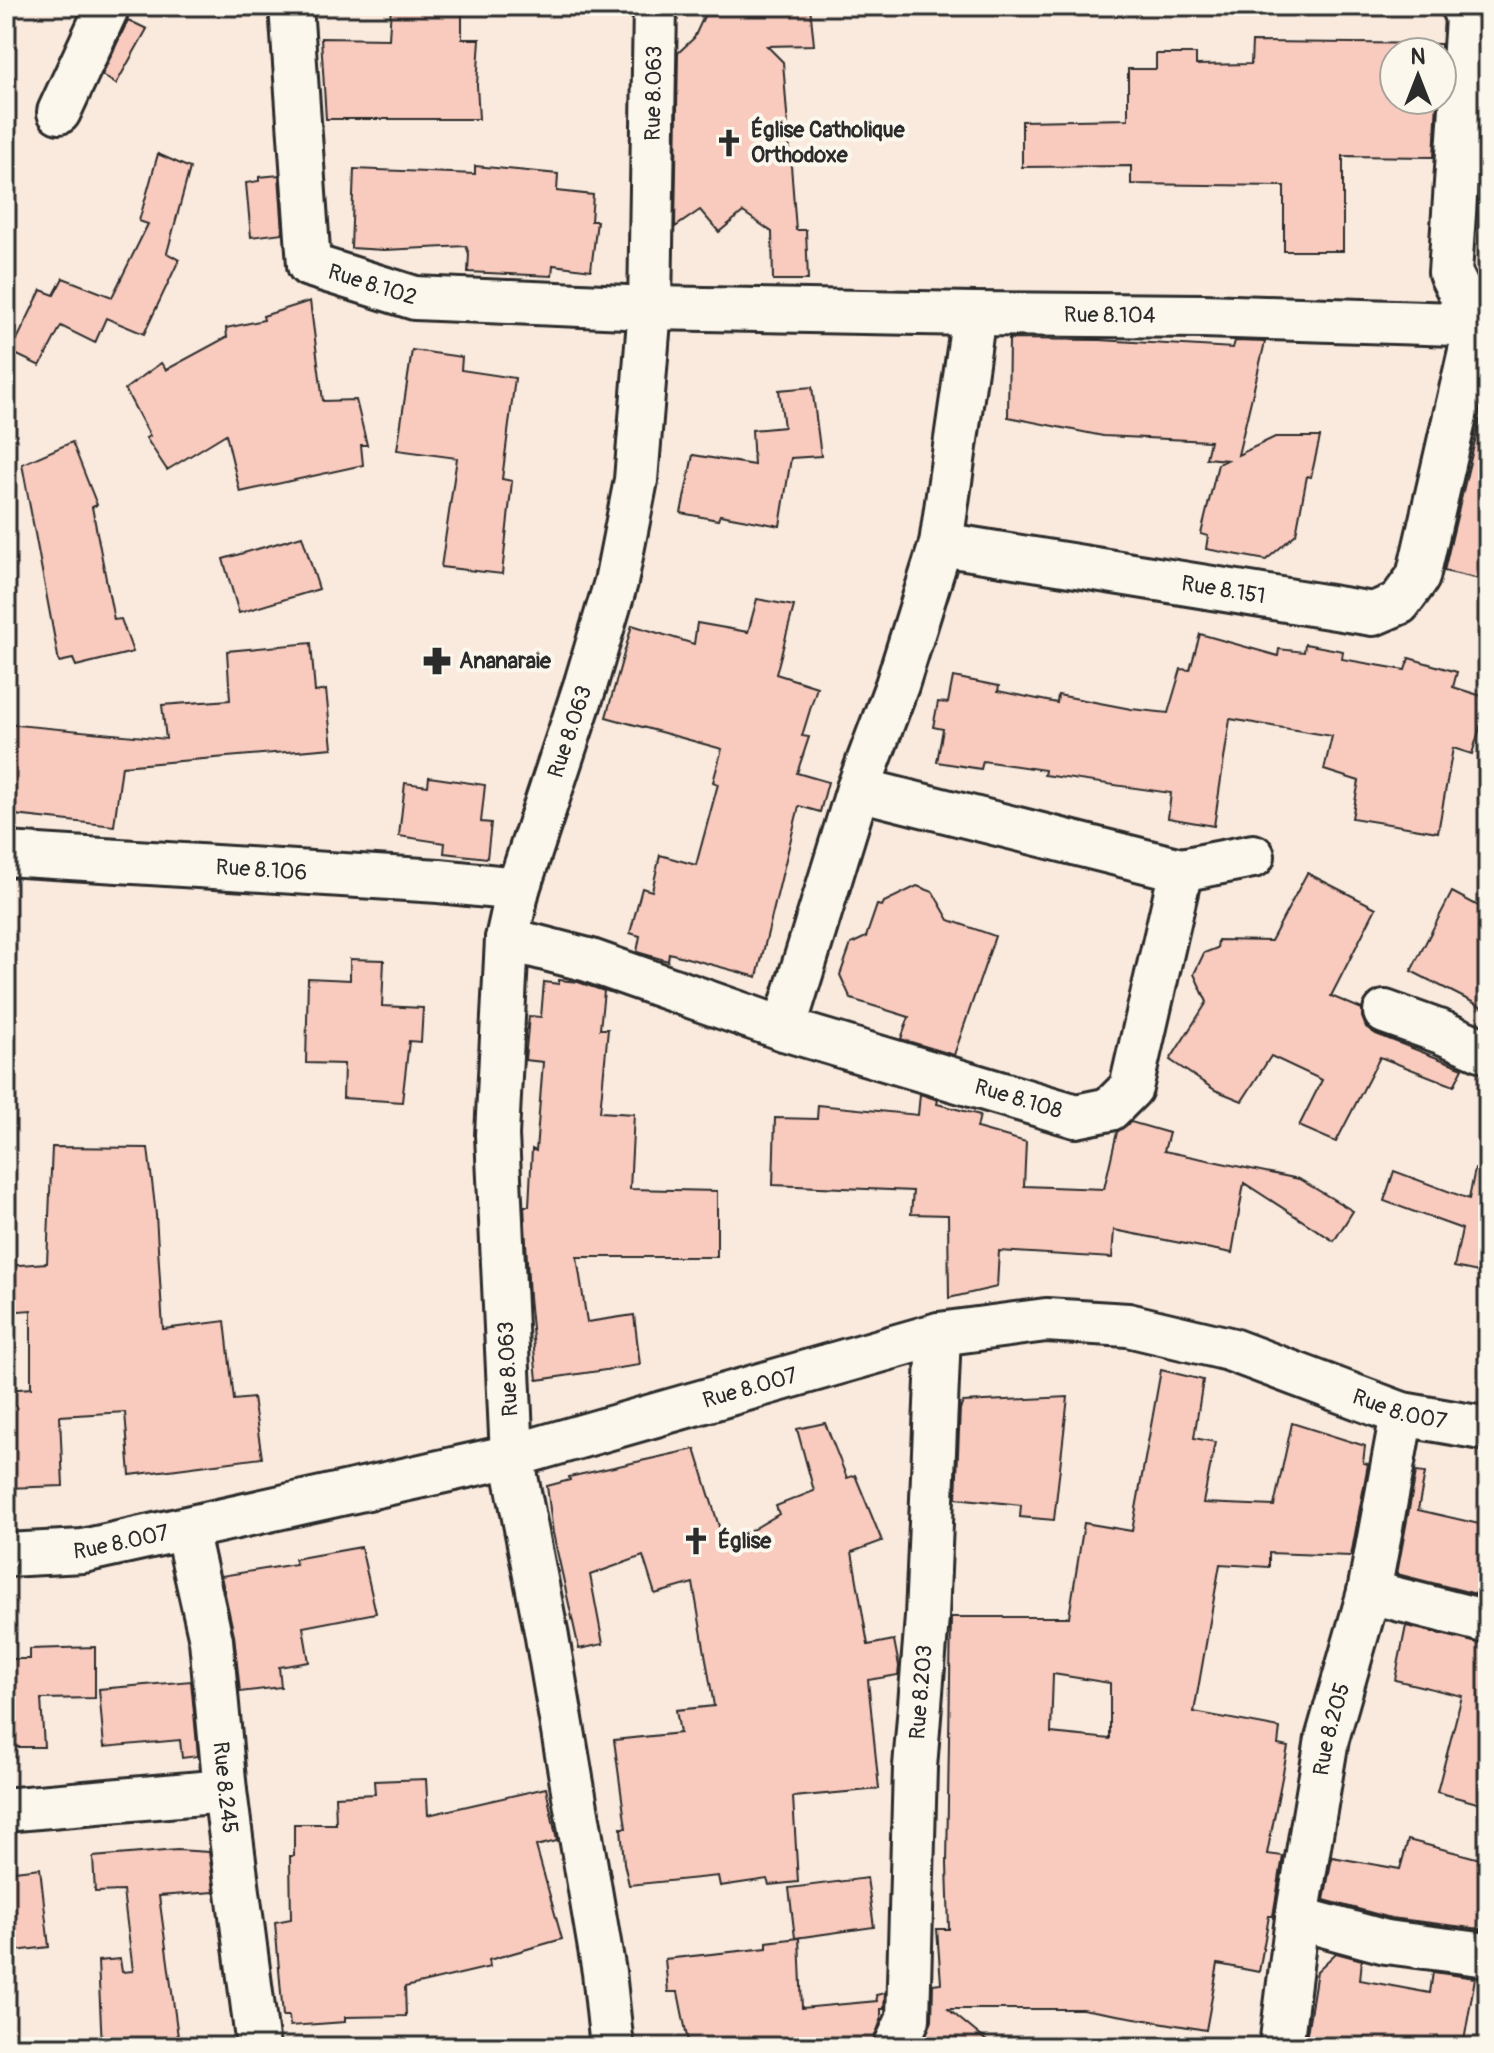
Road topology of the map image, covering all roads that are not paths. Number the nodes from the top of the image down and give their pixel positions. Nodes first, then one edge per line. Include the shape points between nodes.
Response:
1 (108, 6) edge
2 (291, 6) edge
3 (655, 6) edge
4 (1462, 6) edge
5 (59, 112) dead end
6 (650, 308) junction
7 (974, 314) junction
8 (1482, 325) edge
9 (941, 544) junction
10 (858, 789) junction
11 (6, 854) edge
12 (1253, 856) dead end
13 (1181, 870) junction
14 (518, 889) junction
15 (507, 939) junction
16 (1385, 1012) dead end
17 (784, 1029) junction
18 (1488, 1052) edge
19 (939, 1334) junction
20 (1402, 1414) junction
21 (1488, 1429) edge
22 (512, 1456) junction
23 (186, 1529) junction
24 (6, 1555) edge
25 (1369, 1592) junction
26 (1488, 1622) edge
27 (225, 1791) junction
28 (15, 1809) dead end
29 (1297, 1918) junction
30 (1488, 1955) edge
31 (258, 2047) edge
32 (612, 2047) edge
33 (895, 2047) edge
34 (1281, 2047) edge

1 - 5 street
2 - 6 street, Rue 8.102 via 309,265 415,298
3 - 6 street, Rue 8.063
4 - 8 street via 1467,18 1450,273
6 - 7 street, Rue 8.104
6 - 14 street, Rue 8.063 via 636,480 616,582
7 - 8 street, Rue 8.104
7 - 9 street
8 - 9 street, Rue 8.151 via 1418,577 1399,603 1373,614
9 - 10 street
10 - 13 street
10 - 17 street
11 - 14 street, Rue 8.106
12 - 13 street
13 - 17 street, Rue 8.108 via 1131,1088 1110,1109 1076,1116
14 - 15 street, Rue 8.063
15 - 17 street, Rue 8.108 via 588,960
15 - 22 street, Rue 8.063 via 497,1135
16 - 18 street
19 - 20 street, Rue 8.007 via 1046,1320 1128,1325 1229,1349
19 - 22 street, Rue 8.007
19 - 33 street, Rue 8.203 via 915,1767 908,2019
20 - 21 street, Rue 8.007
20 - 25 street, Rue 8.205
22 - 23 street, Rue 8.007
22 - 32 street via 604,1972
23 - 24 street, Rue 8.007 via 83,1551
23 - 27 street, Rue 8.245 via 211,1640
25 - 26 street
25 - 29 street, Rue 8.205 via 1327,1739
27 - 28 street
27 - 31 street, Rue 8.245
29 - 30 street via 1386,1942
29 - 34 street, Rue 8.205

